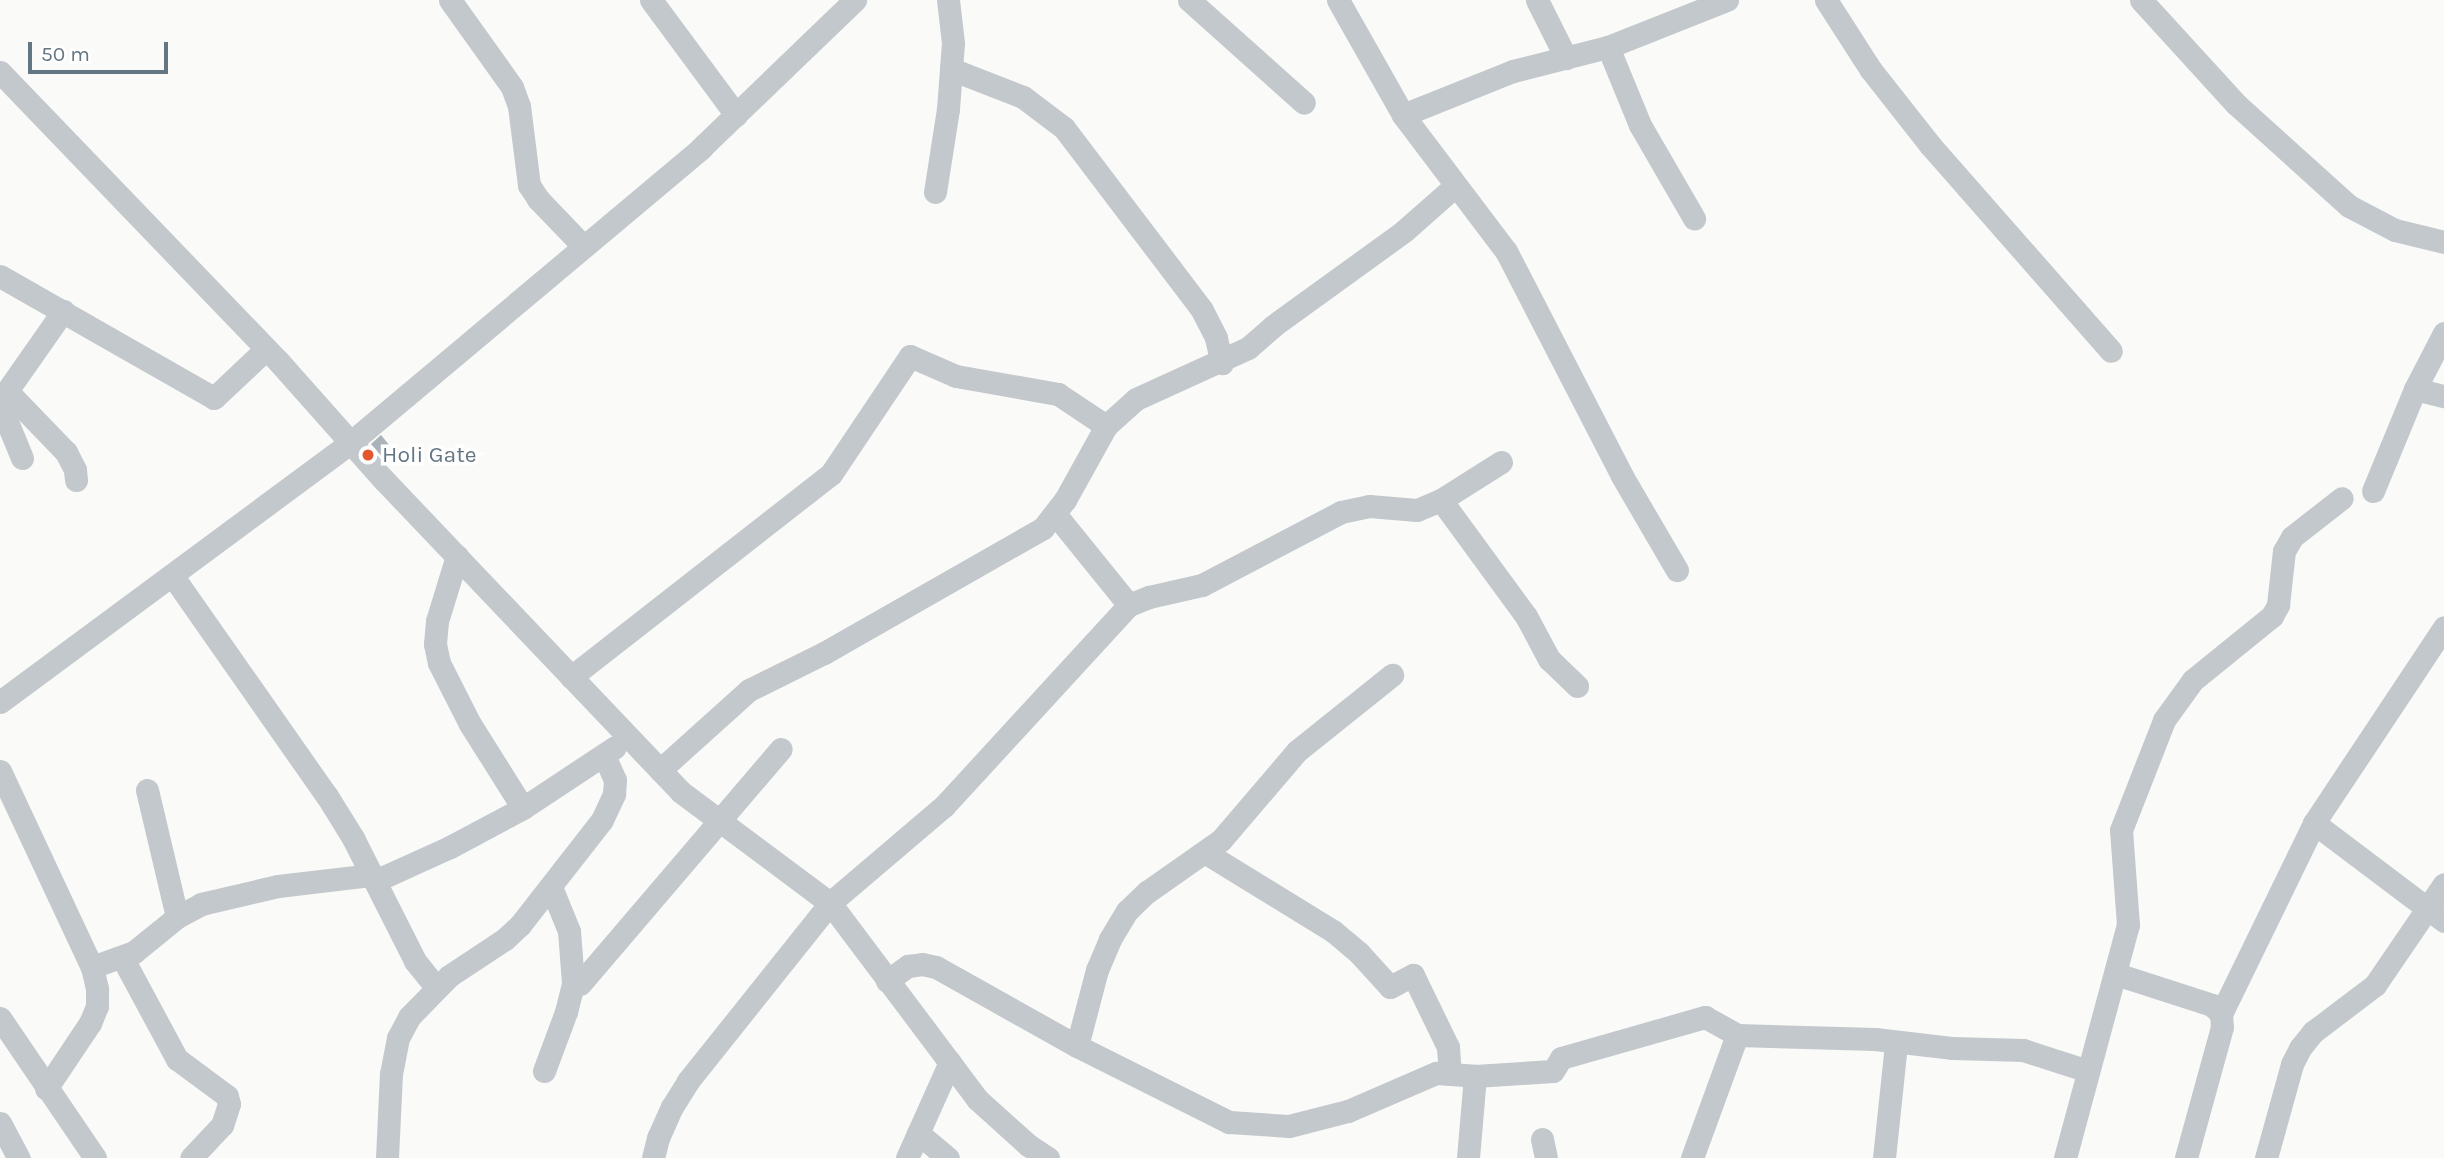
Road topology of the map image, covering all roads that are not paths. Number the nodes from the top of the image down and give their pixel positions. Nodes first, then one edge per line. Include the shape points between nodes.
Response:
1 (450, 0) edge
2 (651, 0) edge
3 (855, 0) edge
4 (948, 0) edge
5 (1189, 0) edge
6 (1338, 0) edge
7 (1537, 0) edge
8 (1727, 0) edge
9 (1826, 0) edge
10 (2141, 0) edge
11 (1608, 47) junction
12 (1566, 58) junction
13 (951, 69) junction
14 (0, 72) edge
15 (1304, 103) dead end
16 (736, 115) junction
17 (1403, 116) junction
18 (1455, 186) junction
19 (935, 192) dead end
20 (1694, 218) dead end
21 (2444, 242) edge
22 (583, 246) junction
23 (0, 276) edge
24 (63, 311) junction
25 (2444, 333) edge
26 (266, 349) junction
27 (2112, 351) dead end
28 (1222, 363) junction
29 (2415, 389) junction
30 (7, 391) junction
31 (2444, 396) edge
32 (1106, 426) junction
33 (350, 443) junction
34 (22, 458) dead end
35 (1501, 462) dead end
36 (76, 480) dead end
37 (2373, 491) dead end
38 (2342, 498) dead end
39 (1441, 500) junction
40 (1056, 515) junction
41 (457, 556) junction
42 (1677, 570) dead end
43 (172, 575) junction
44 (1129, 605) junction
45 (2444, 626) edge
46 (1392, 675) dead end
47 (571, 677) junction
48 (1577, 686) dead end
49 (0, 702) edge
50 (629, 738) junction
51 (781, 749) dead end
52 (604, 755) junction
53 (660, 770) junction
54 (0, 771) edge
55 (147, 790) dead end
56 (523, 808) junction
57 (719, 820) junction
58 (2314, 823) junction
59 (1206, 853) junction
60 (374, 878) junction
61 (2444, 884) edge
62 (551, 887) junction
63 (830, 903) junction
64 (2436, 914) edge
65 (177, 917) junction
66 (122, 957) junction
67 (92, 967) junction
68 (2116, 974) junction
69 (887, 981) junction
70 (580, 984) dead end
71 (436, 987) junction
72 (2221, 1014) junction
73 (0, 1018) edge
74 (1737, 1035) junction
75 (1896, 1044) junction
76 (1077, 1046) junction
77 (950, 1062) junction
78 (544, 1071) dead end
79 (2088, 1071) junction
80 (1451, 1074) junction
81 (1475, 1076) junction
82 (46, 1089) junction
83 (0, 1124) edge
84 (918, 1133) junction
85 (19, 1158) edge
86 (95, 1158) edge
87 (191, 1158) edge
88 (387, 1158) edge
89 (653, 1158) edge
90 (907, 1158) edge
91 (948, 1158) edge
92 (1048, 1158) edge
93 (1468, 1158) edge
94 (1692, 1158) edge
95 (1884, 1158) edge
96 (2065, 1158) edge
97 (2186, 1158) edge
98 (2266, 1158) edge

1 - 22 street via 512,87 519,106 529,185
2 - 16 street
3 - 16 street
4 - 13 street
5 - 15 street
6 - 17 street
7 - 12 street
8 - 11 street
9 - 27 street via 1871,70 1930,145
10 - 21 street via 2236,104 2349,206 2395,230
11 - 12 street
11 - 20 street via 1640,125
12 - 17 street via 1513,71
13 - 19 street
13 - 28 street via 1023,97 1064,128 1202,310
14 - 26 street
16 - 22 street
17 - 18 street
18 - 28 street via 1404,231
18 - 42 street via 1506,250 1622,476
22 - 33 street
23 - 24 street
24 - 26 street via 214,398
24 - 30 street
25 - 29 street
26 - 33 street
28 - 32 street via 1136,399
29 - 31 street
29 - 37 street
30 - 34 street via 6,419
30 - 36 street via 66,452
32 - 40 street
32 - 47 street via 1058,394 956,376 910,356 831,474
33 - 41 street
33 - 43 street
35 - 39 street
38 - 68 street via 2292,537 2284,551 2278,606 2272,616 2193,680 2164,720 2121,830 2129,905
39 - 44 street via 1416,510 1369,506 1341,512 1202,585
39 - 48 street via 1526,616 1549,659
40 - 44 street
40 - 53 street via 1043,528 824,653 749,690
41 - 47 street
41 - 56 street via 437,621 439,663 470,724
43 - 49 street
43 - 60 street via 327,796
44 - 63 street via 944,806
45 - 58 street
46 - 59 street via 1297,751
47 - 50 street
50 - 52 street
50 - 53 street
51 - 57 street
52 - 56 street
52 - 62 street via 615,780 612,805
53 - 57 street
54 - 67 street
55 - 65 street
56 - 60 street via 450,847
57 - 63 street
57 - 70 street
58 - 64 street
58 - 72 street
59 - 76 street via 1127,911 1097,970
59 - 80 street via 1333,932 1390,987 1413,975 1448,1047
60 - 65 street via 231,895
60 - 71 street via 401,937
61 - 64 street
62 - 71 street via 505,939
62 - 78 street via 569,931 572,983
63 - 69 street
63 - 89 street via 688,1081 662,1128
64 - 98 street via 2375,985 2313,1032 2300,1048
65 - 66 street
66 - 67 street
66 - 87 street via 177,1059 227,1096 222,1125
67 - 82 street via 97,1006 82,1038
68 - 72 street via 2212,1005
68 - 79 street
69 - 76 street via 908,967 936,967
69 - 77 street
71 - 88 street via 409,1017 398,1038 391,1074
72 - 97 street via 2222,1027
73 - 82 street
74 - 75 street
74 - 81 street via 1705,1017 1561,1058 1553,1071
74 - 94 street
75 - 79 street via 2023,1050
75 - 95 street
76 - 80 street via 1229,1122 1289,1126 1348,1111 1436,1073
77 - 84 street
77 - 92 street via 977,1099
79 - 96 street
80 - 81 street
81 - 93 street
82 - 86 street
83 - 85 street
84 - 90 street
84 - 91 street

